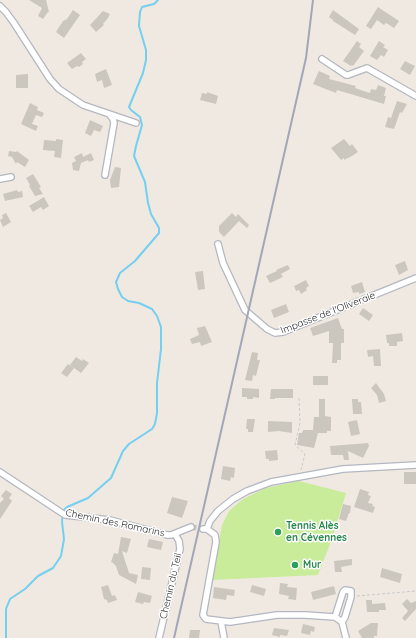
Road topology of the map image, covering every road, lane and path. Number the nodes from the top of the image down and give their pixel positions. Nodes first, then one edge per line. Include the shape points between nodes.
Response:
1 (0, 6) edge
2 (322, 59) dead end
3 (416, 96) edge
4 (110, 115) junction
5 (136, 123) dead end
6 (105, 175) dead end
7 (10, 177) dead end
8 (0, 179) edge
9 (218, 244) dead end
10 (416, 278) edge
11 (299, 398) dead end
12 (416, 465) edge
13 (0, 472) edge
14 (300, 476) junction
15 (191, 527) tunnel mouth
16 (175, 534) junction
17 (416, 591) edge
18 (351, 597) junction
19 (335, 617) junction
20 (221, 621) junction
21 (342, 622) junction
22 (159, 638) edge
23 (224, 638) edge
24 (346, 638) edge

1 - 4 street via 59,89 83,104
2 - 3 street via 346,75 367,68
4 - 5 street
4 - 6 street via 114,123
7 - 8 street
9 - 10 street, Impasse de l'Oliveraie via 224,266 245,310 275,333
11 - 14 path via 300,423 295,445 304,454
12 - 14 street via 343,469
13 - 16 street, Chemin des Romarins via 65,514 110,520 166,535
14 - 20 street via 271,482 247,491 218,512 205,529 215,536 216,542 203,615 206,619
15 - 16 street, Chemin des Romarins
16 - 22 street, Chemin du Teil via 180,549
17 - 18 path
18 - 19 street via 350,591 343,592
18 - 21 street
19 - 20 street via 305,614
19 - 21 street
20 - 23 street
21 - 24 street

